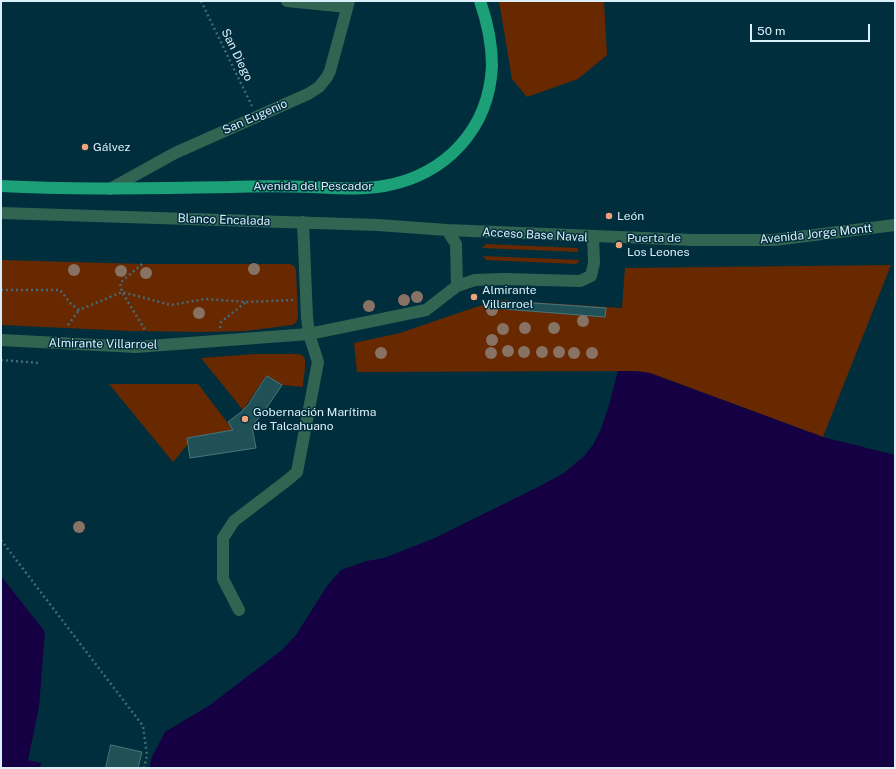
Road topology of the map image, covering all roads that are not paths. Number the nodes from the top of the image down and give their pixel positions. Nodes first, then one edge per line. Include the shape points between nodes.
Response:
1 (287, 1) edge
2 (480, 1) edge
3 (348, 4) edge
4 (1, 186) edge
5 (110, 189) junction
6 (1, 213) edge
7 (303, 222) junction
8 (895, 225) edge
9 (447, 230) junction
10 (593, 236) junction
11 (458, 286) junction
12 (309, 334) junction
13 (1, 340) edge
14 (239, 610) dead end

1 - 3 street
2 - 5 main road, Avenida del Pescador via 489,38 492,65 483,111 469,136 459,147 419,175 385,186 366,188 262,186
3 - 5 street, San Eugenio via 332,64 319,87 175,153
4 - 5 main road, Avenida del Pescador
6 - 7 street, Blanco Encalada
7 - 9 street, Blanco Encalada via 378,224
7 - 12 street
8 - 10 street, Avenida Jorge Montt via 774,240 678,240
9 - 10 street, Acceso Base Naval
9 - 11 street via 456,244
10 - 11 street, Acceso Base Naval via 594,263 591,276 580,281 475,280
11 - 12 street, Almirante Villarroel via 426,310
12 - 13 street, Almirante Villarroel via 136,346
12 - 14 street via 318,362 297,472 234,521 224,538 224,579

